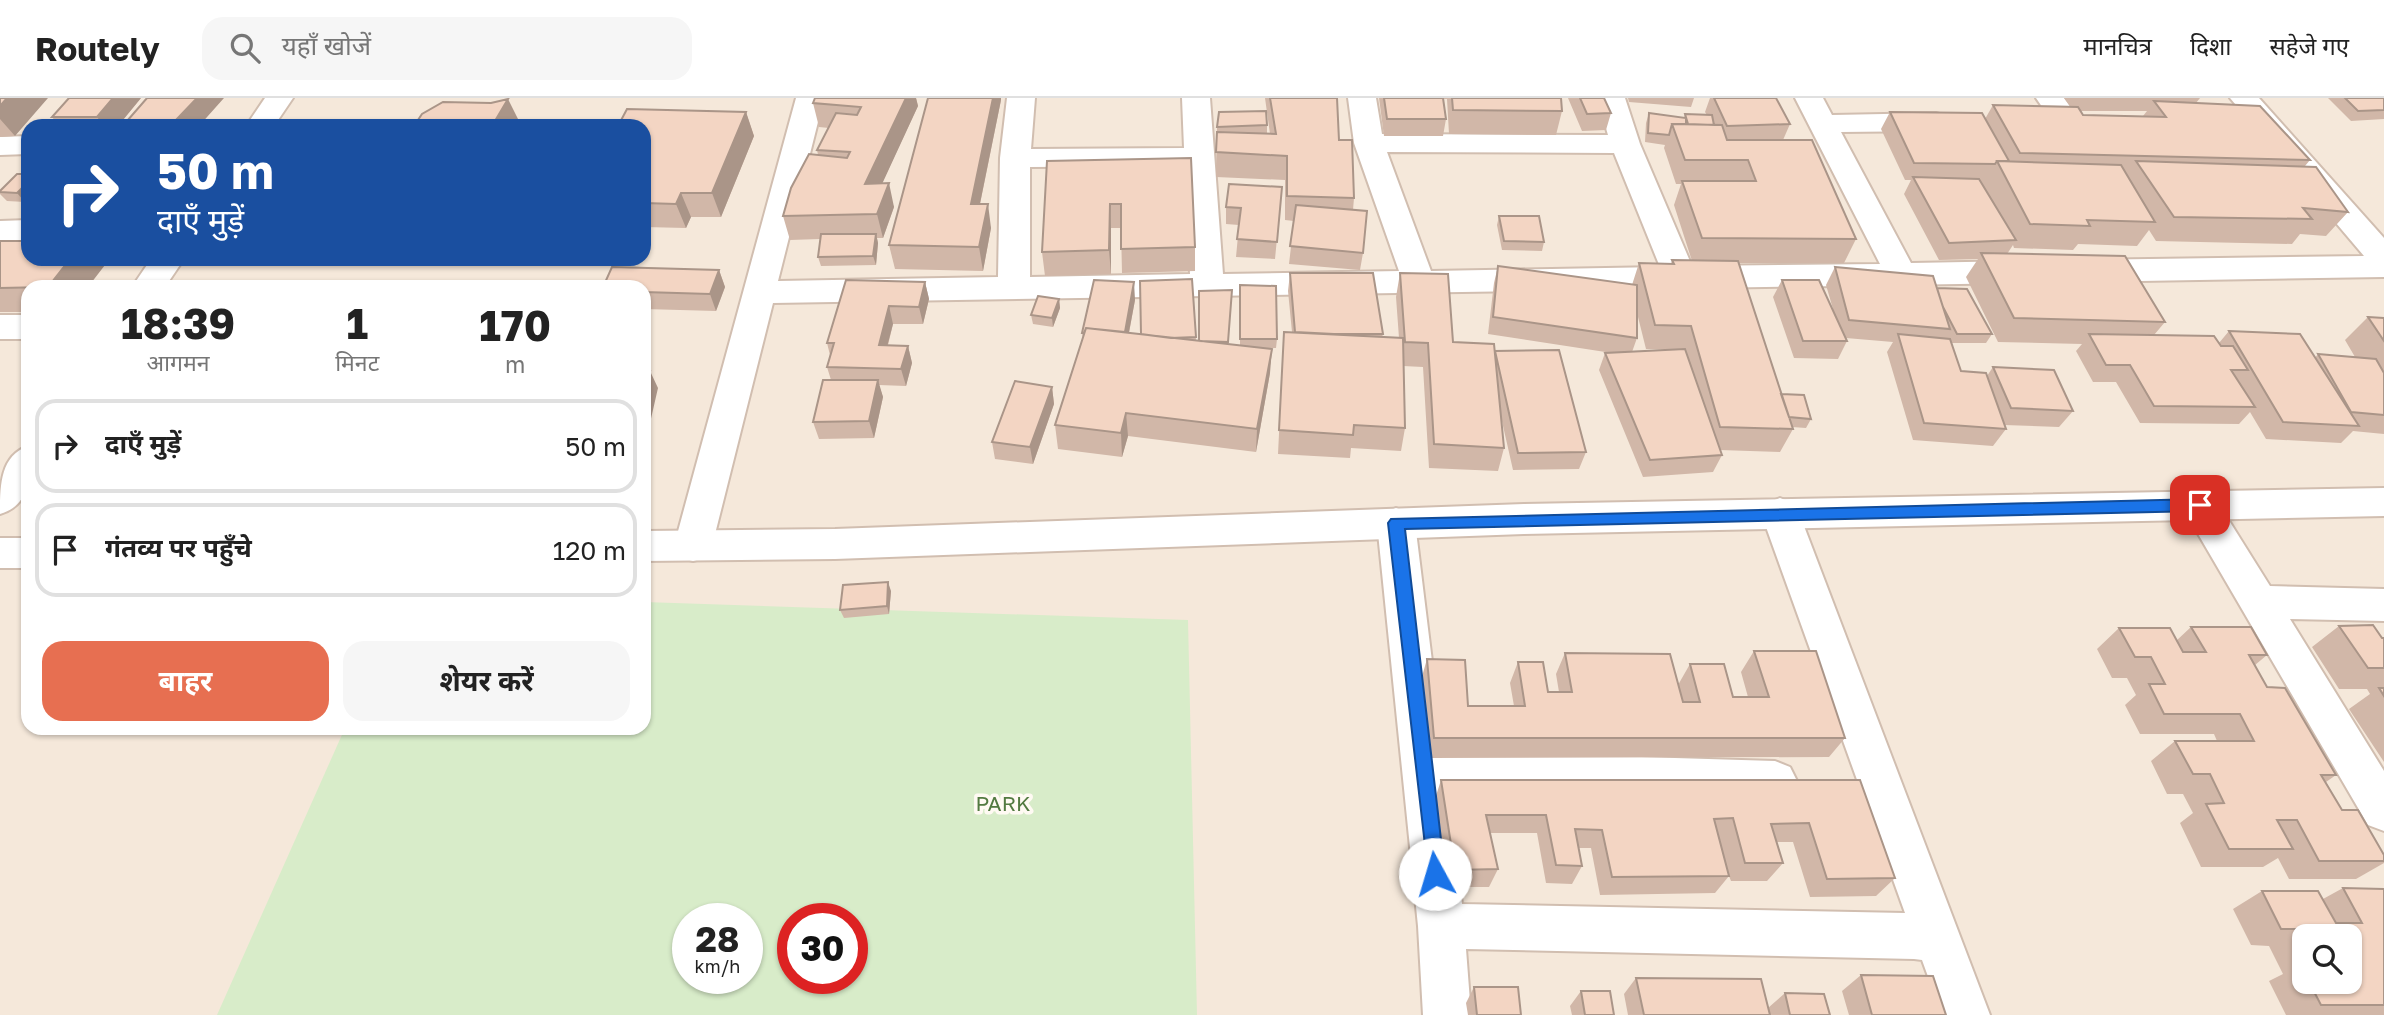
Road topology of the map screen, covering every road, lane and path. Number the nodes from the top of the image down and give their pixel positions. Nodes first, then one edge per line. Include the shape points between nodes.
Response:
1 (279, 98) edge
2 (810, 98) edge
3 (1021, 98) edge
4 (1196, 98) edge
5 (1362, 98) edge
6 (1611, 98) edge
7 (2252, 107) edge
8 (1816, 111) edge
9 (2218, 117) edge
10 (265, 119) edge
11 (1958, 122) edge
12 (1369, 143) junction
13 (1625, 144) junction
14 (21, 145) edge
15 (0, 146) edge
16 (1198, 157) junction
17 (1015, 158) junction
18 (21, 230) edge
19 (0, 231) edge
20 (2384, 258) edge
21 (2384, 266) edge
22 (1901, 274) junction
23 (1680, 276) junction
24 (1419, 281) junction
25 (1207, 283) junction
26 (1014, 287) junction
27 (759, 292) junction
28 (0, 327) edge
29 (21, 327) edge
30 (21, 470) edge
31 (0, 500) edge
32 (2384, 502) edge
33 (2200, 505) junction
34 (1780, 513) junction
35 (1396, 523) junction
36 (693, 545) junction
37 (651, 546) edge
38 (21, 553) edge
39 (0, 554) edge
40 (2260, 602) junction
41 (2384, 605) edge
42 (1424, 770) junction
43 (1844, 784) junction
44 (2379, 792) edge
45 (1441, 926) junction
46 (1938, 940) junction
47 (1447, 1015) edge
48 (1966, 1015) edge

1 - 10 street
2 - 27 street
3 - 17 street
4 - 16 street
5 - 12 street
6 - 13 street
7 - 9 street
7 - 20 street
8 - 11 street
8 - 22 street
12 - 13 street
12 - 24 street
13 - 23 street
14 - 15 street
16 - 17 street
16 - 25 street
17 - 26 street
18 - 19 street
21 - 22 street
22 - 23 street
23 - 24 street
24 - 25 street
25 - 26 street
26 - 27 street
27 - 36 street
28 - 29 street
30 - 31 street
32 - 33 street
33 - 34 street
33 - 40 street
34 - 35 street
34 - 43 street
35 - 36 street
35 - 42 street
36 - 37 street
38 - 39 street
40 - 41 street
40 - 44 street
42 - 43 street
42 - 45 street
43 - 46 street
45 - 46 street
45 - 47 street
46 - 48 street

